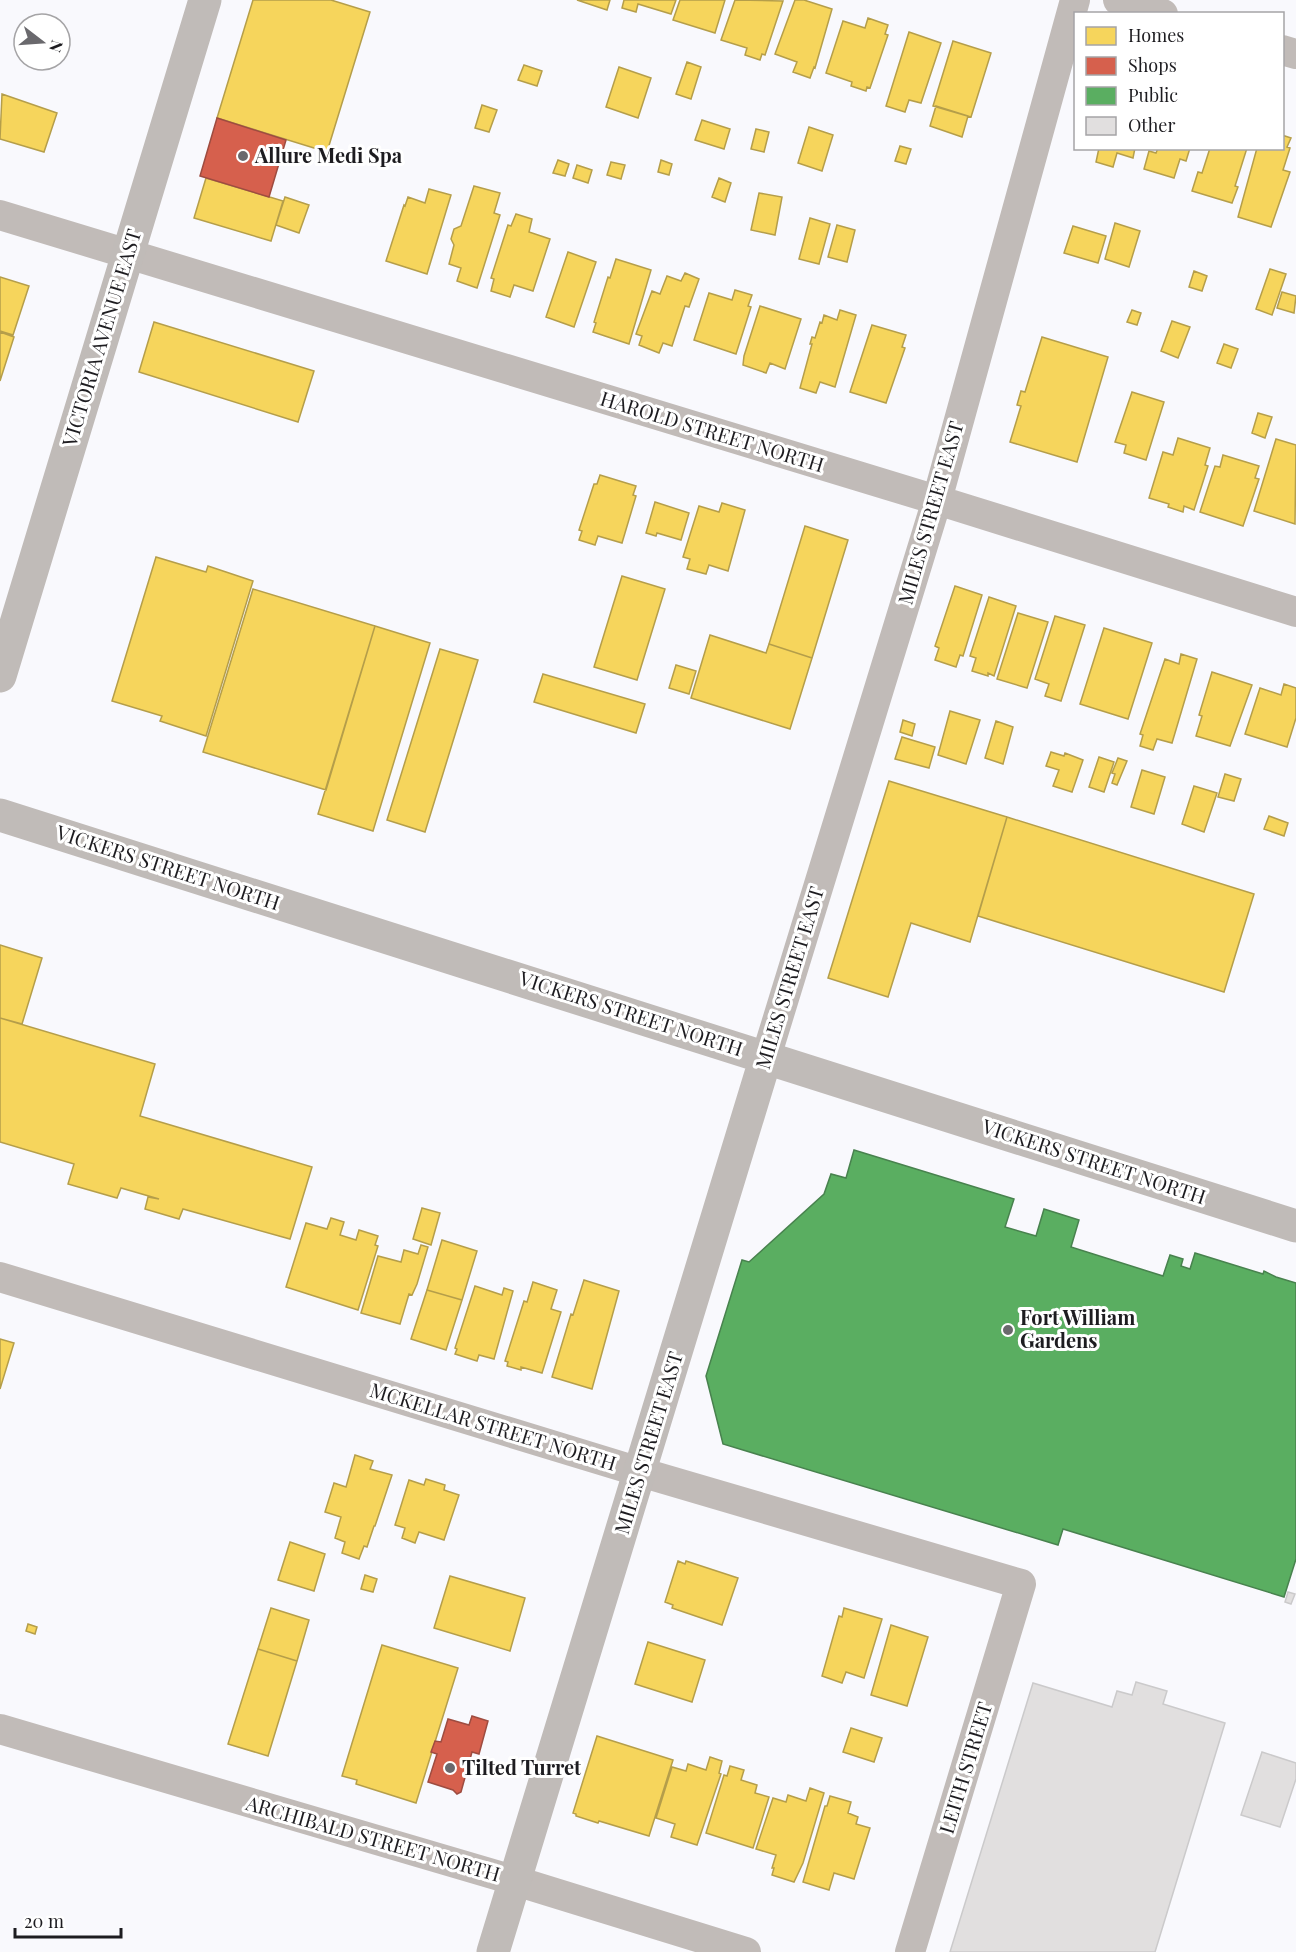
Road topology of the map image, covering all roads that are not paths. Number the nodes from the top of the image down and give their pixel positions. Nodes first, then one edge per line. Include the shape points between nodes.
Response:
1 (205, 0) edge
2 (1075, 0) edge
3 (1118, 0) edge
4 (1157, 12) edge
5 (0, 215) edge
6 (128, 253) junction
7 (937, 500) junction
8 (1296, 612) edge
9 (0, 676) edge
10 (0, 815) edge
11 (766, 1057) junction
12 (1296, 1226) edge
13 (0, 1276) edge
14 (640, 1472) junction
15 (1021, 1584) joint
16 (0, 1729) edge
17 (516, 1881) junction
18 (493, 1952) edge
19 (746, 1952) edge
20 (910, 1952) edge

1 - 6 street, VICTORIA AVENUE EAST
2 - 7 street, MILES STREET EAST
3 - 4 street
5 - 6 street, HAROLD STREET NORTH
6 - 7 street, HAROLD STREET NORTH
6 - 9 street, VICTORIA AVENUE EAST
7 - 8 street, HAROLD STREET NORTH
7 - 11 street, MILES STREET EAST
10 - 11 street, VICKERS STREET NORTH
11 - 12 street, VICKERS STREET NORTH
11 - 14 street, MILES STREET EAST
13 - 14 street, MCKELLAR STREET NORTH
14 - 15 street, MCKELLAR STREET NORTH
14 - 17 street, MILES STREET EAST
15 - 20 street, LEITH STREET
16 - 17 street, ARCHIBALD STREET NORTH
17 - 18 street, MILES STREET EAST
17 - 19 street, ARCHIBALD STREET NORTH

